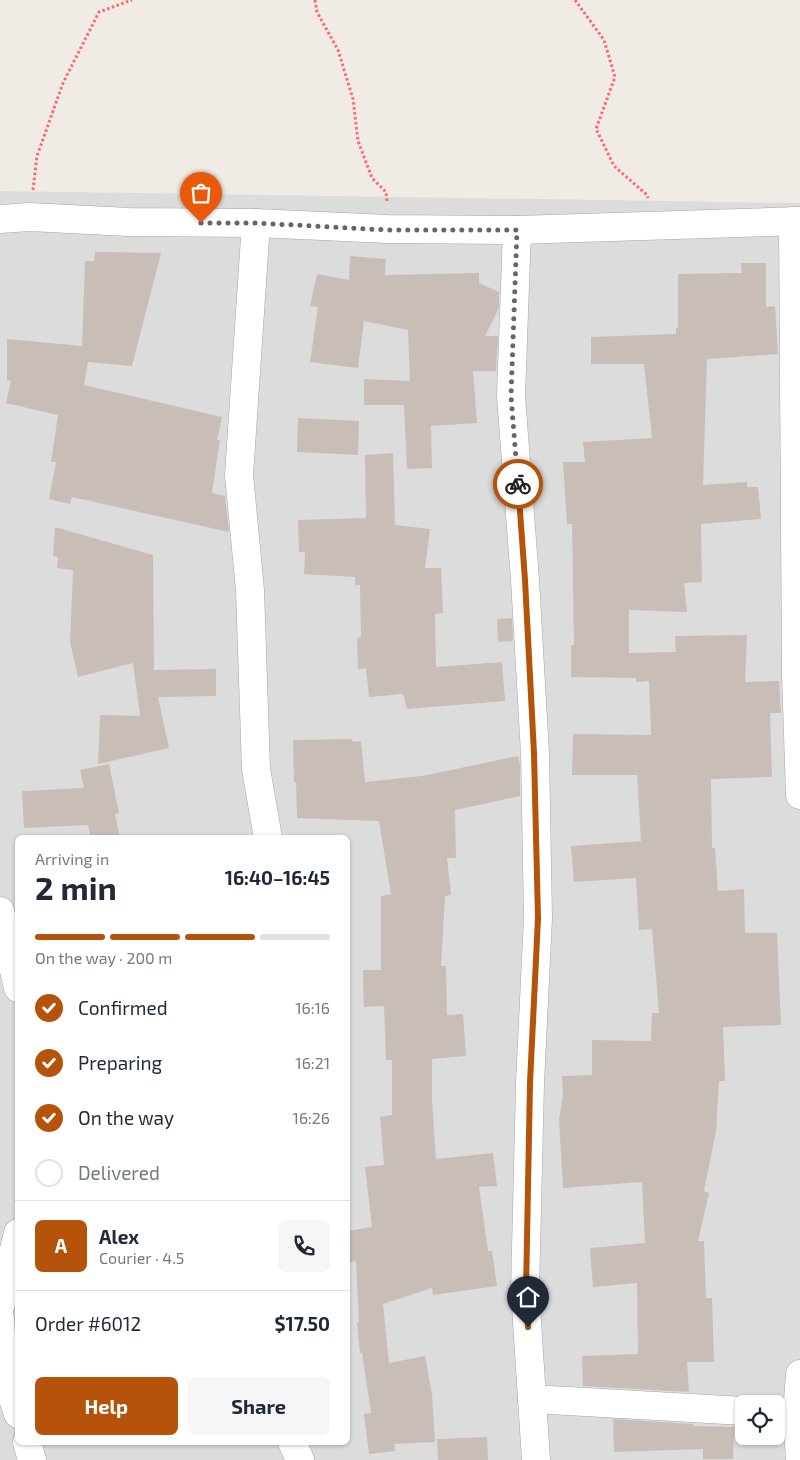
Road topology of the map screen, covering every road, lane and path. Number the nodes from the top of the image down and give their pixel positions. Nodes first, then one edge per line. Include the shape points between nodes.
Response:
1 (132, 0) edge
2 (315, 0) edge
3 (575, 0) edge
4 (29, 217) junction
5 (0, 219) edge
6 (797, 221) edge
7 (256, 223) junction
8 (657, 225) junction
9 (388, 230) junction
10 (517, 230) junction
11 (800, 795) edge
12 (267, 835) edge
13 (0, 911) edge
14 (15, 975) edge
15 (15, 1246) edge
16 (0, 1307) edge
17 (0, 1318) edge
18 (800, 1374) edge
19 (532, 1399) junction
20 (15, 1405) edge
21 (735, 1410) edge
22 (791, 1414) edge
23 (28, 1445) edge
24 (293, 1445) edge
25 (32, 1460) edge
26 (300, 1460) edge
27 (536, 1460) edge
28 (800, 1460) edge

1 - 4 path via 99,12 63,83 37,156
2 - 9 path via 317,12 338,50 353,98 358,141 372,178 386,192
3 - 8 path via 604,40 615,77 596,129 614,166 647,195
4 - 5 street
4 - 7 street
6 - 8 street
6 - 11 street via 796,674
7 - 9 street
7 - 12 street via 239,475 250,590 256,769
8 - 10 street
9 - 10 street
10 - 19 street via 511,396 534,753 537,908 526,1291
13 - 14 street
15 - 16 street
17 - 20 street via 3,1368
18 - 22 street
19 - 21 street
19 - 27 street
22 - 28 street
23 - 25 street
24 - 26 street

